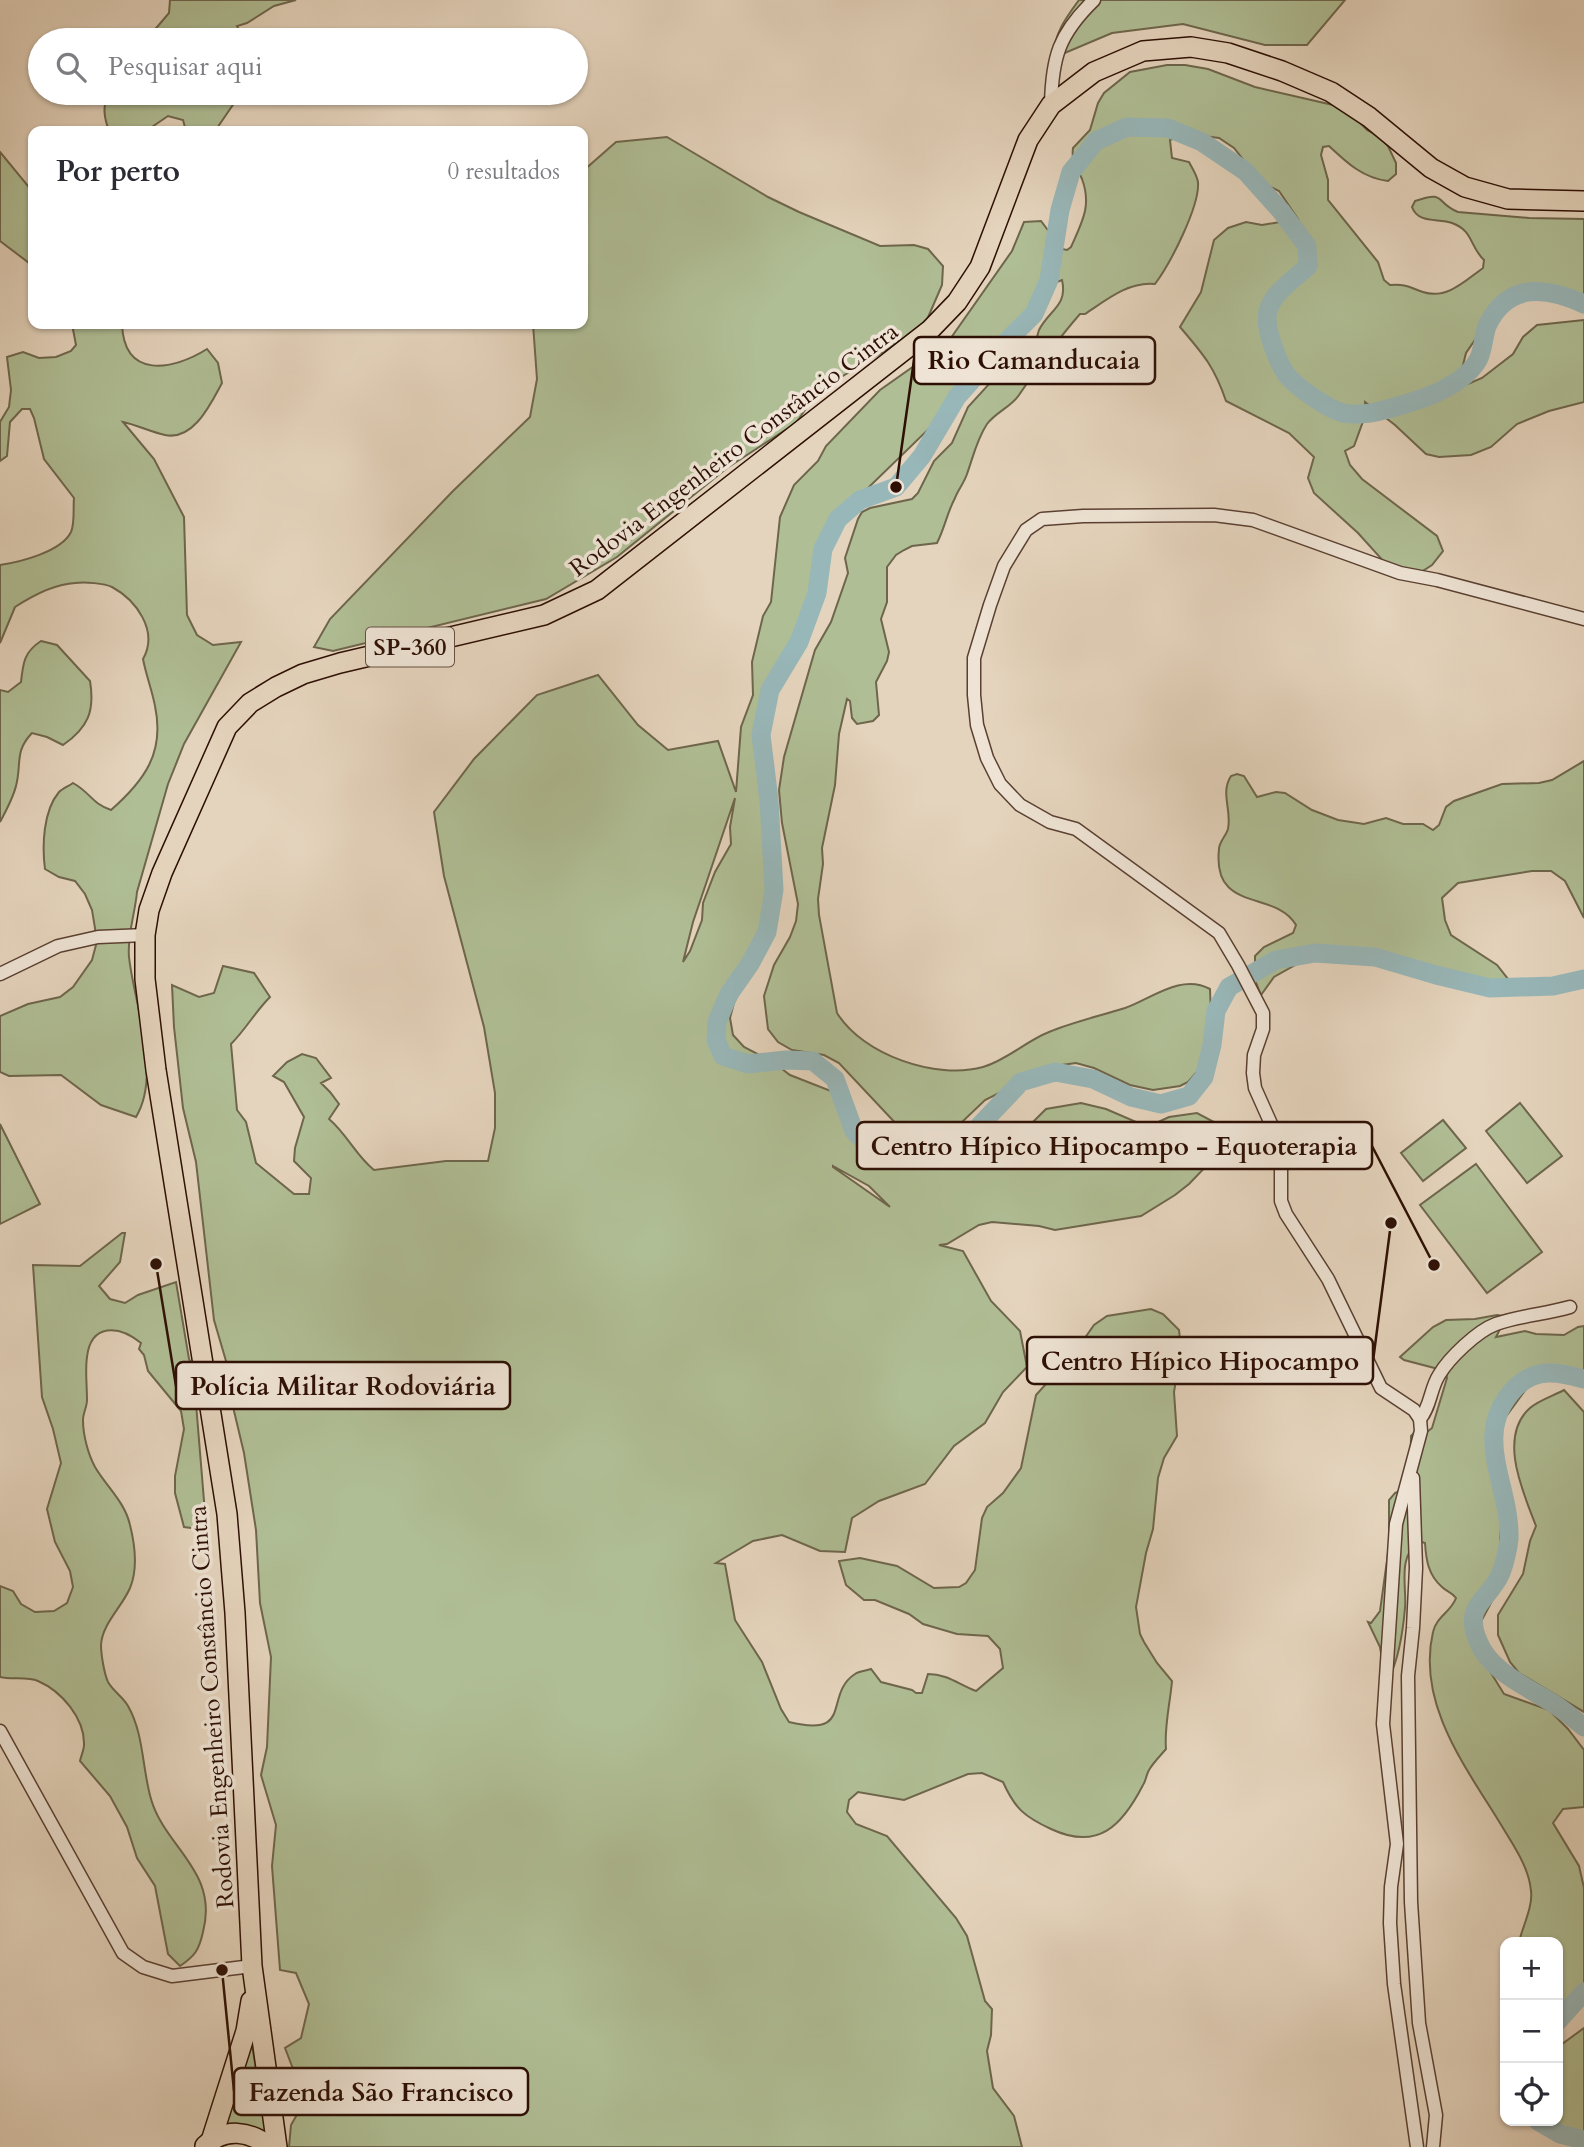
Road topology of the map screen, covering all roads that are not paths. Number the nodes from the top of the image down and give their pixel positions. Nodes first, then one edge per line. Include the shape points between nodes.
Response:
1 (1094, 0) edge
2 (1051, 105) junction
3 (1584, 201) edge
4 (1584, 619) edge
5 (145, 935) junction
6 (0, 974) edge
7 (1570, 1307) dead end
8 (1417, 1415) junction
9 (1413, 1464) junction
10 (0, 1731) edge
11 (253, 1975) junction
12 (207, 2144) edge
13 (1432, 2145) edge
14 (270, 2147) edge
15 (276, 2147) edge
16 (1417, 2147) edge

1 - 2 street via 1063,35 1051,78
2 - 3 main road, Rodovia Engenheiro Constâncio Cintra / SP-360 via 1094,72 1143,51 1191,47 1228,53 1331,92 1431,168 1465,187 1508,199
2 - 5 main road, Rodovia Engenheiro Constâncio Cintra / SP-360 via 1028,140 980,267 957,302 930,330 597,590 544,615 303,674 250,703 227,727 162,873
4 - 8 street via 1400,573 1253,520 1214,515 1083,516 1042,519 1026,530 1004,566 974,658 977,725 1000,784 1020,805 1076,829 1219,933 1238,965 1263,1013 1253,1073 1281,1153 1281,1201 1286,1214 1328,1279 1381,1388
5 - 6 street via 99,937 58,946
5 - 11 main road, Rodovia Engenheiro Constâncio Cintra / SP-360 via 145,979 156,1070 228,1526
7 - 8 street via 1494,1325 1472,1340 1438,1375 1427,1411
8 - 9 street via 1421,1431
9 - 13 street via 1416,1568 1408,1676 1410,1902 1419,2023 1436,2115
9 - 16 street via 1396,1524 1383,1724 1397,1844 1390,1923 1394,1984
10 - 11 street via 123,1953 143,1967 172,1976
11 - 12 main road, Rodovia Engenheiro Constâncio Cintra / SP-360 via 246,2031
11 - 15 main road, Rodovia Engenheiro Constâncio Cintra / SP-360
12 - 14 main road, SP-360 via 225,2134 241,2133

